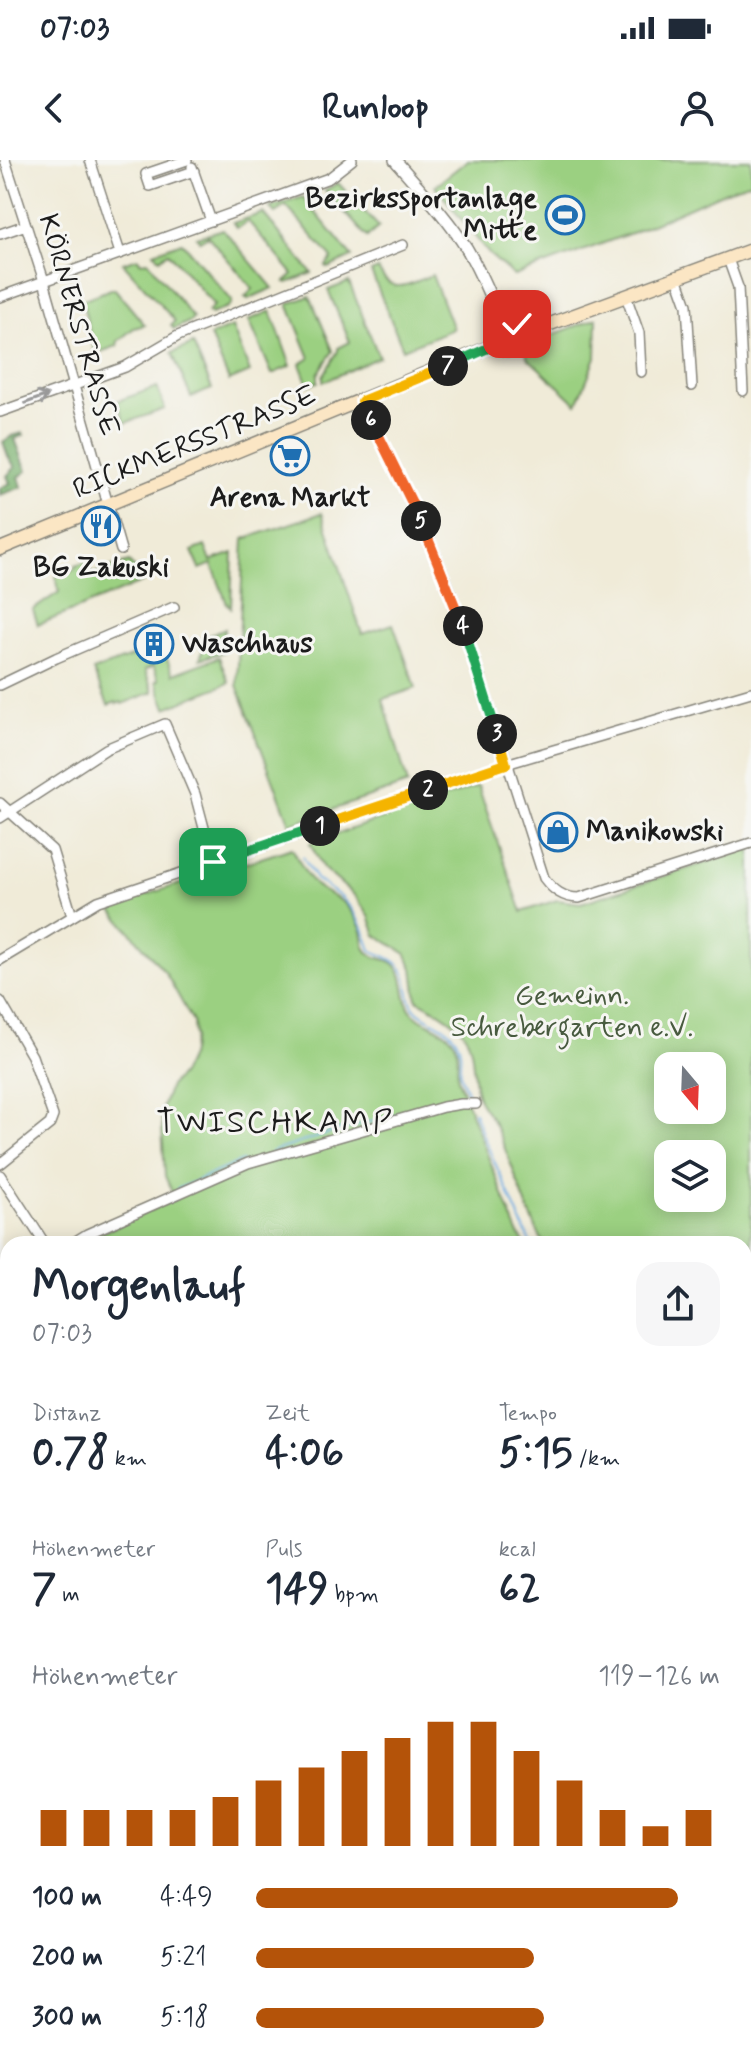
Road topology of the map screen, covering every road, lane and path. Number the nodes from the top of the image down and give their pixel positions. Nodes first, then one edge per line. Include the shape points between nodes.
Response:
1 (90, 160) edge
2 (188, 160) edge
3 (352, 160) edge
4 (395, 160) edge
5 (6, 162) edge
6 (194, 171) junction
7 (211, 221) junction
8 (26, 225) junction
9 (0, 234) edge
10 (403, 245) dead end
11 (751, 250) edge
12 (120, 253) junction
13 (728, 259) junction
14 (677, 277) junction
15 (44, 281) junction
16 (626, 296) junction
17 (0, 297) edge
18 (502, 324) junction
19 (523, 334) junction
20 (497, 344) junction
21 (641, 372) dead end
22 (73, 386) junction
23 (692, 386) dead end
24 (743, 391) dead end
25 (362, 401) junction
26 (0, 412) edge
27 (107, 505) junction
28 (0, 549) edge
29 (121, 550) dead end
30 (174, 607) dead end
31 (0, 685) edge
32 (751, 692) edge
33 (506, 764) junction
34 (0, 803) edge
35 (9, 811) junction
36 (0, 818) edge
37 (751, 843) edge
38 (213, 862) junction
39 (72, 916) junction
40 (0, 960) edge
41 (0, 1001) edge
42 (476, 1104) dead end
43 (0, 1164) edge
44 (0, 1175) edge
45 (40, 1236) edge
46 (84, 1236) edge

1 - 12 street
2 - 6 street
2 - 6 street via 146,174 150,186
3 - 7 street via 329,178
4 - 18 street via 467,249
5 - 8 street, KÖRNERSTRASSE
6 - 7 street
7 - 12 street
8 - 9 street
8 - 15 street, KÖRNERSTRASSE
10 - 22 street via 178,336 125,367
11 - 13 main road, RICKMERSSTRASSE
12 - 15 street
13 - 14 main road, RICKMERSSTRASSE
13 - 24 street via 738,287
14 - 16 main road, RICKMERSSTRASSE
14 - 23 street via 687,305
15 - 17 street
15 - 22 street, KÖRNERSTRASSE
16 - 19 main road, RICKMERSSTRASSE
16 - 21 street via 639,333
18 - 19 main road via 515,323
18 - 20 main road via 495,333
19 - 20 main road, RICKMERSSTRASSE via 515,349
20 - 25 main road, RICKMERSSTRASSE
26 -> 22 street
22 - 27 street, KÖRNERSTRASSE
25 - 27 main road, RICKMERSSTRASSE
25 - 33 street via 450,590
27 - 28 main road, RICKMERSSTRASSE
27 - 29 street, KÖRNERSTRASSE
30 - 31 street
32 - 33 street
33 - 37 street via 544,878 567,897 579,898
33 - 38 street
34 - 35 street
35 - 36 street
35 - 38 street via 106,749 165,724 195,794
35 - 39 street via 52,850
38 - 39 street via 98,901
39 - 40 street
41 - 43 street via 32,1056 52,1111 52,1122
42 - 46 street via 443,1107 248,1163
44 - 45 street

